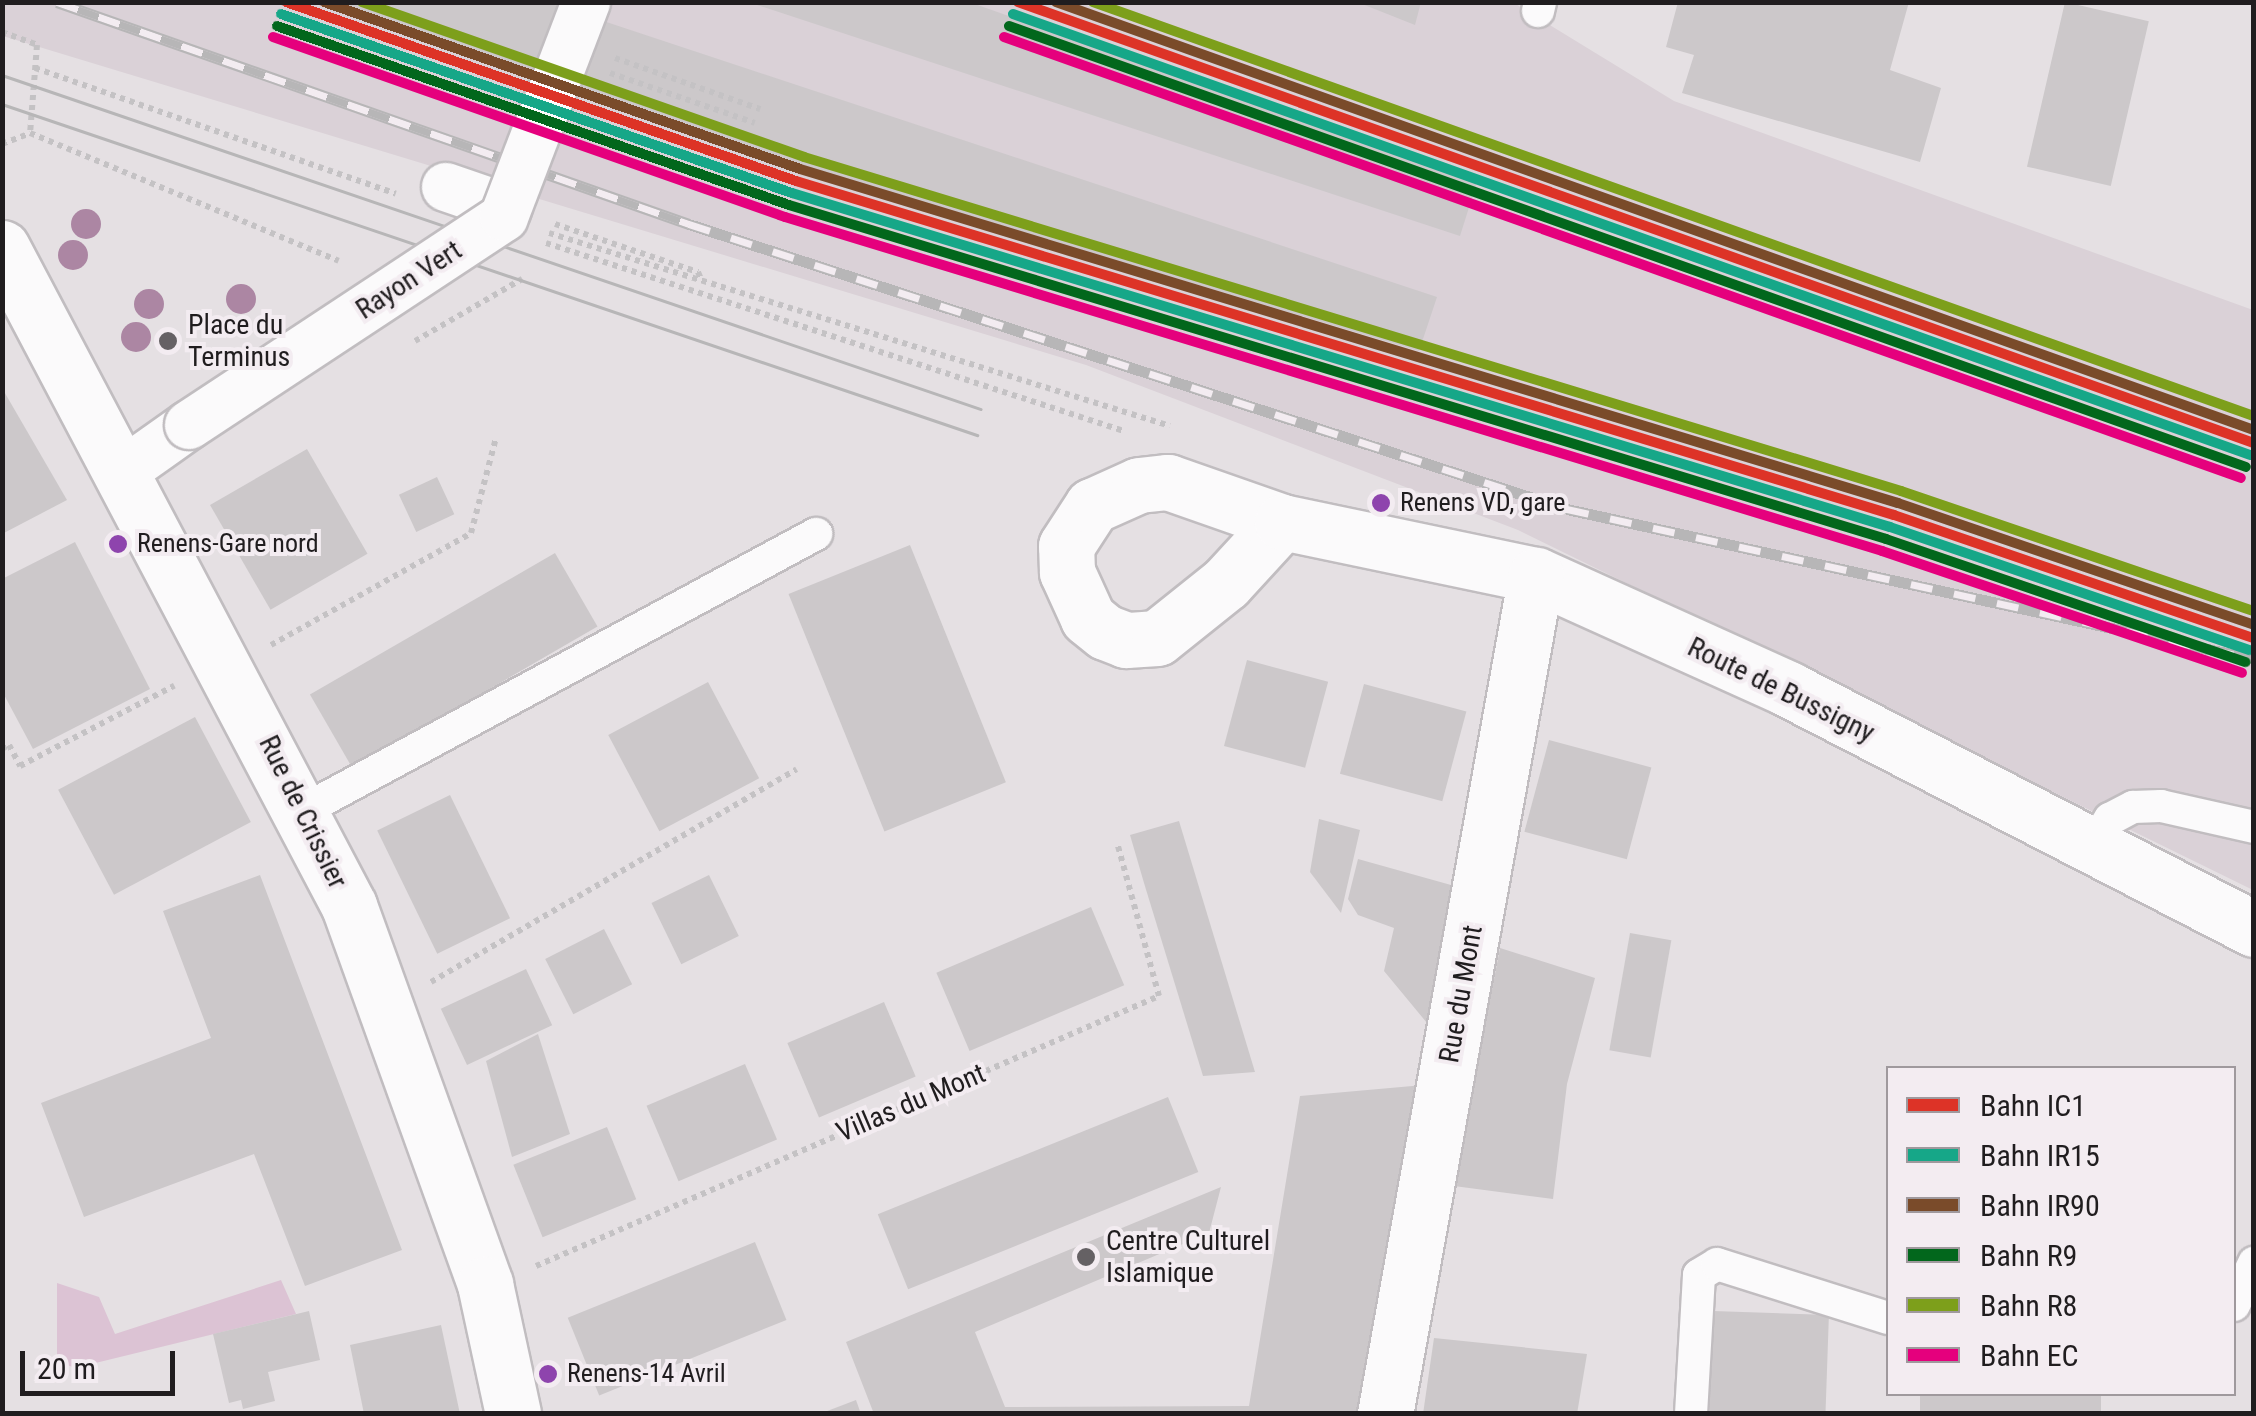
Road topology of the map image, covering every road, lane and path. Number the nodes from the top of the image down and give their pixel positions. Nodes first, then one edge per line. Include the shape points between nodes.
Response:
1 (2, 32) edge
2 (574, 34) edge
3 (35, 68) junction
4 (760, 109) dead end
5 (755, 123) dead end
6 (30, 132) junction
7 (2, 144) edge
8 (424, 192) joint
9 (514, 221) junction
10 (2, 248) edge
11 (340, 261) dead end
12 (522, 279) dead end
13 (406, 346) dead end
14 (1174, 427) dead end
15 (1132, 434) dead end
16 (496, 438) dead end
17 (124, 471) junction
18 (1282, 522) dead end
19 (816, 534) dead end
20 (1536, 575) junction
21 (270, 645) dead end
22 (155, 696) dead end
23 (2, 749) edge
24 (796, 770) dead end
25 (304, 810) junction
26 (2254, 827) edge
27 (1118, 846) dead end
28 (2091, 849) junction
29 (2254, 930) edge
30 (421, 987) dead end
31 (2254, 1263) edge
32 (521, 1272) dead end
33 (2236, 1301) edge
34 (1886, 1317) edge
35 (513, 1414) edge
36 (1385, 1414) edge
37 (1691, 1414) edge

1 - 3 path via 36,45
2 - 4 path
2 - 5 path
2 - 9 street, bridge
3 - 6 path
3 - 8 path
6 - 7 path
6 - 11 path
8 - 9 street
9 - 14 path
9 - 15 path
9 - 17 street, Rayon Vert, bridge
10 - 17 street, Rue de Crissier
12 - 13 path
16 - 21 path via 471,534
17 - 25 street, Rue de Crissier
18 - 20 street, Route de Bussigny
19 - 25 lane
20 - 28 street, Route de Bussigny via 1788,689
20 - 36 street, Rue du Mont
22 - 23 path via 20,766 10,745
24 - 30 path
25 - 35 street, Rue de Crissier via 349,906 485,1284
26 - 28 lane via 2133,806 2110,820
27 - 32 path, Villas du Mont via 1159,996
28 - 29 street, Route de Bussigny
31 - 33 lane
34 - 37 lane via 1717,1264 1700,1276

